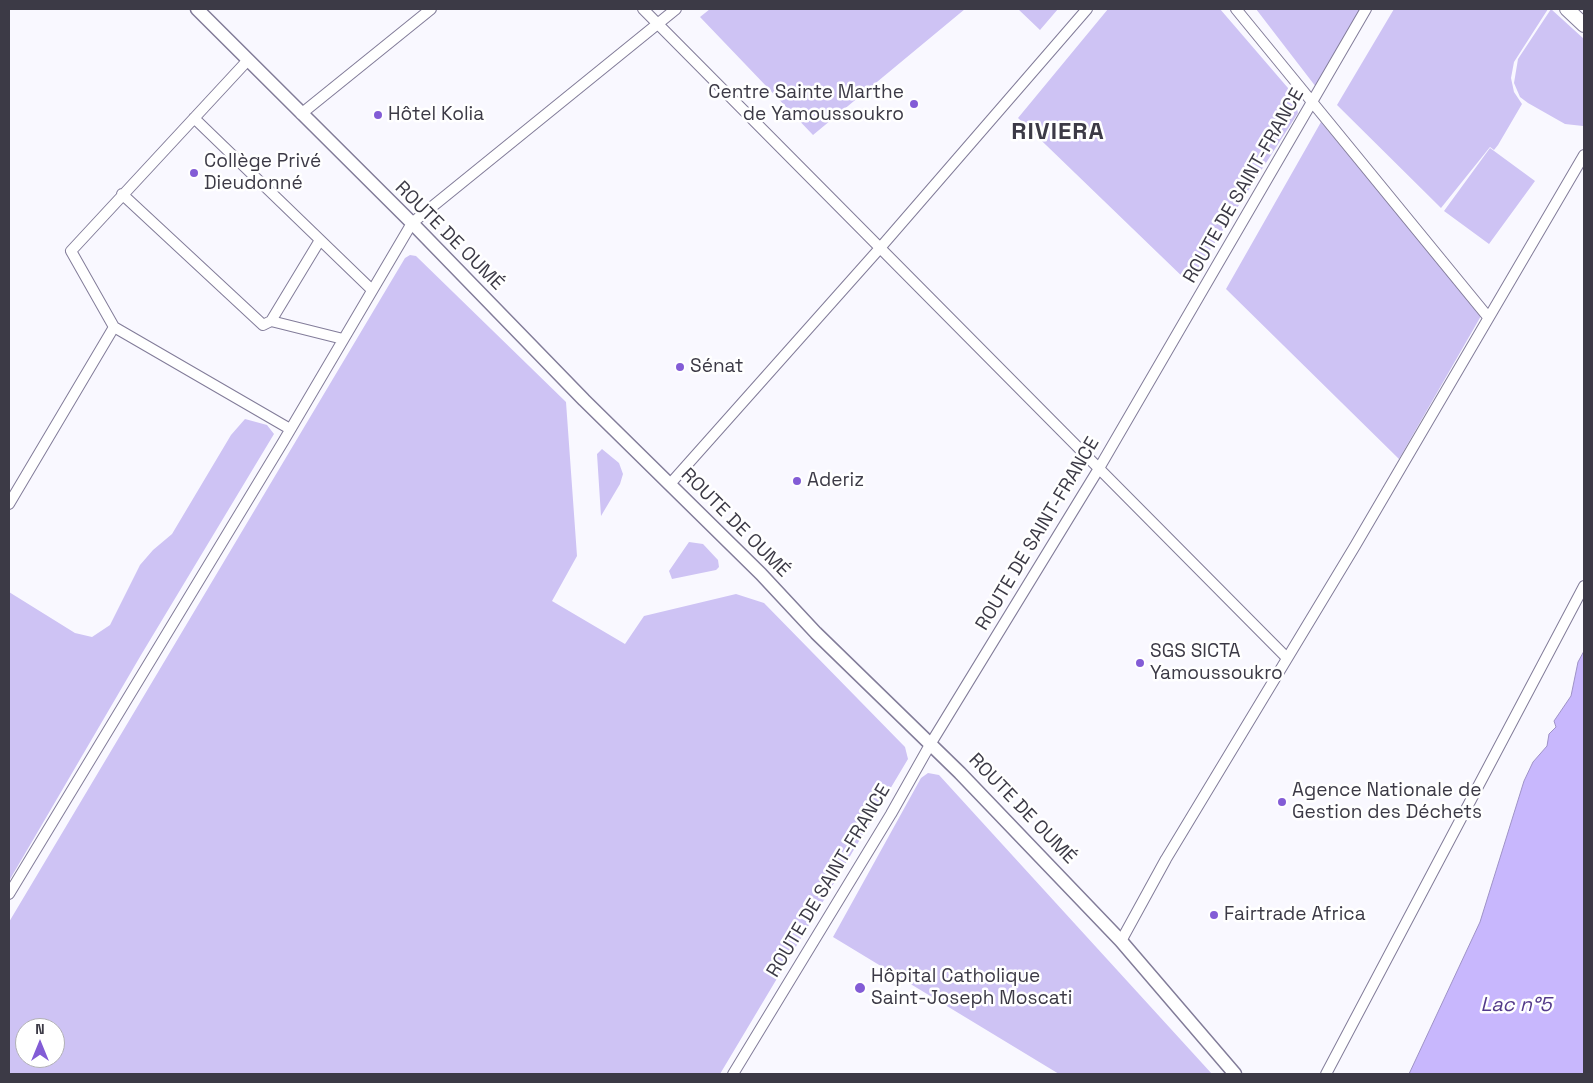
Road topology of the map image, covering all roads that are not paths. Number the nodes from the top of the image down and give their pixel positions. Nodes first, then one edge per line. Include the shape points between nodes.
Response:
1 (197, 9) edge
2 (431, 9) edge
3 (643, 9) edge
4 (676, 9) edge
5 (1087, 9) edge
6 (1236, 9) edge
7 (1366, 9) edge
8 (1567, 9) edge
9 (658, 24) junction
10 (1584, 25) edge
11 (248, 60) junction
12 (1313, 103) junction
13 (301, 114) junction
14 (194, 118) junction
15 (1584, 155) edge
16 (122, 194) junction
17 (412, 223) junction
18 (320, 240) junction
19 (880, 248) junction
20 (372, 290) junction
21 (1488, 317) junction
22 (271, 320) junction
23 (114, 328) junction
24 (343, 339) junction
25 (290, 429) junction
26 (1098, 470) junction
27 (670, 484) junction
28 (9, 504) edge
29 (1584, 586) edge
30 (1287, 658) junction
31 (931, 743) junction
32 (9, 894) edge
33 (1121, 940) junction
34 (733, 1074) edge
35 (1234, 1074) edge
36 (1326, 1074) edge

1 - 11 main road, ROUTE DE OUMÉ
2 - 13 street
3 - 9 street
4 - 9 street
5 - 19 street
6 - 12 street
7 - 12 street, ROUTE DE SAINT-FRANCE
8 - 10 highway
9 - 17 street
9 - 19 street
11 - 13 main road, ROUTE DE OUMÉ
11 - 14 street
12 - 21 street
12 - 26 street, ROUTE DE SAINT-FRANCE
13 - 17 main road, ROUTE DE OUMÉ
14 - 16 street
14 - 18 street
15 - 21 street
16 - 22 street via 263,325
16 - 23 street via 71,251
17 - 20 street
17 - 27 main road, ROUTE DE OUMÉ
18 - 20 street
18 - 22 street
19 - 26 street
19 - 27 street
20 - 24 street
21 - 30 street
22 - 24 street
23 - 25 street
23 - 28 street
24 - 25 street
25 - 32 street
26 - 30 street
26 - 31 street, ROUTE DE SAINT-FRANCE
27 - 31 main road, ROUTE DE OUMÉ via 816,633
29 - 36 street
30 - 33 street
31 - 33 main road, ROUTE DE OUMÉ
31 - 34 street, ROUTE DE SAINT-FRANCE
33 - 35 main road, ROUTE DE OUMÉ

